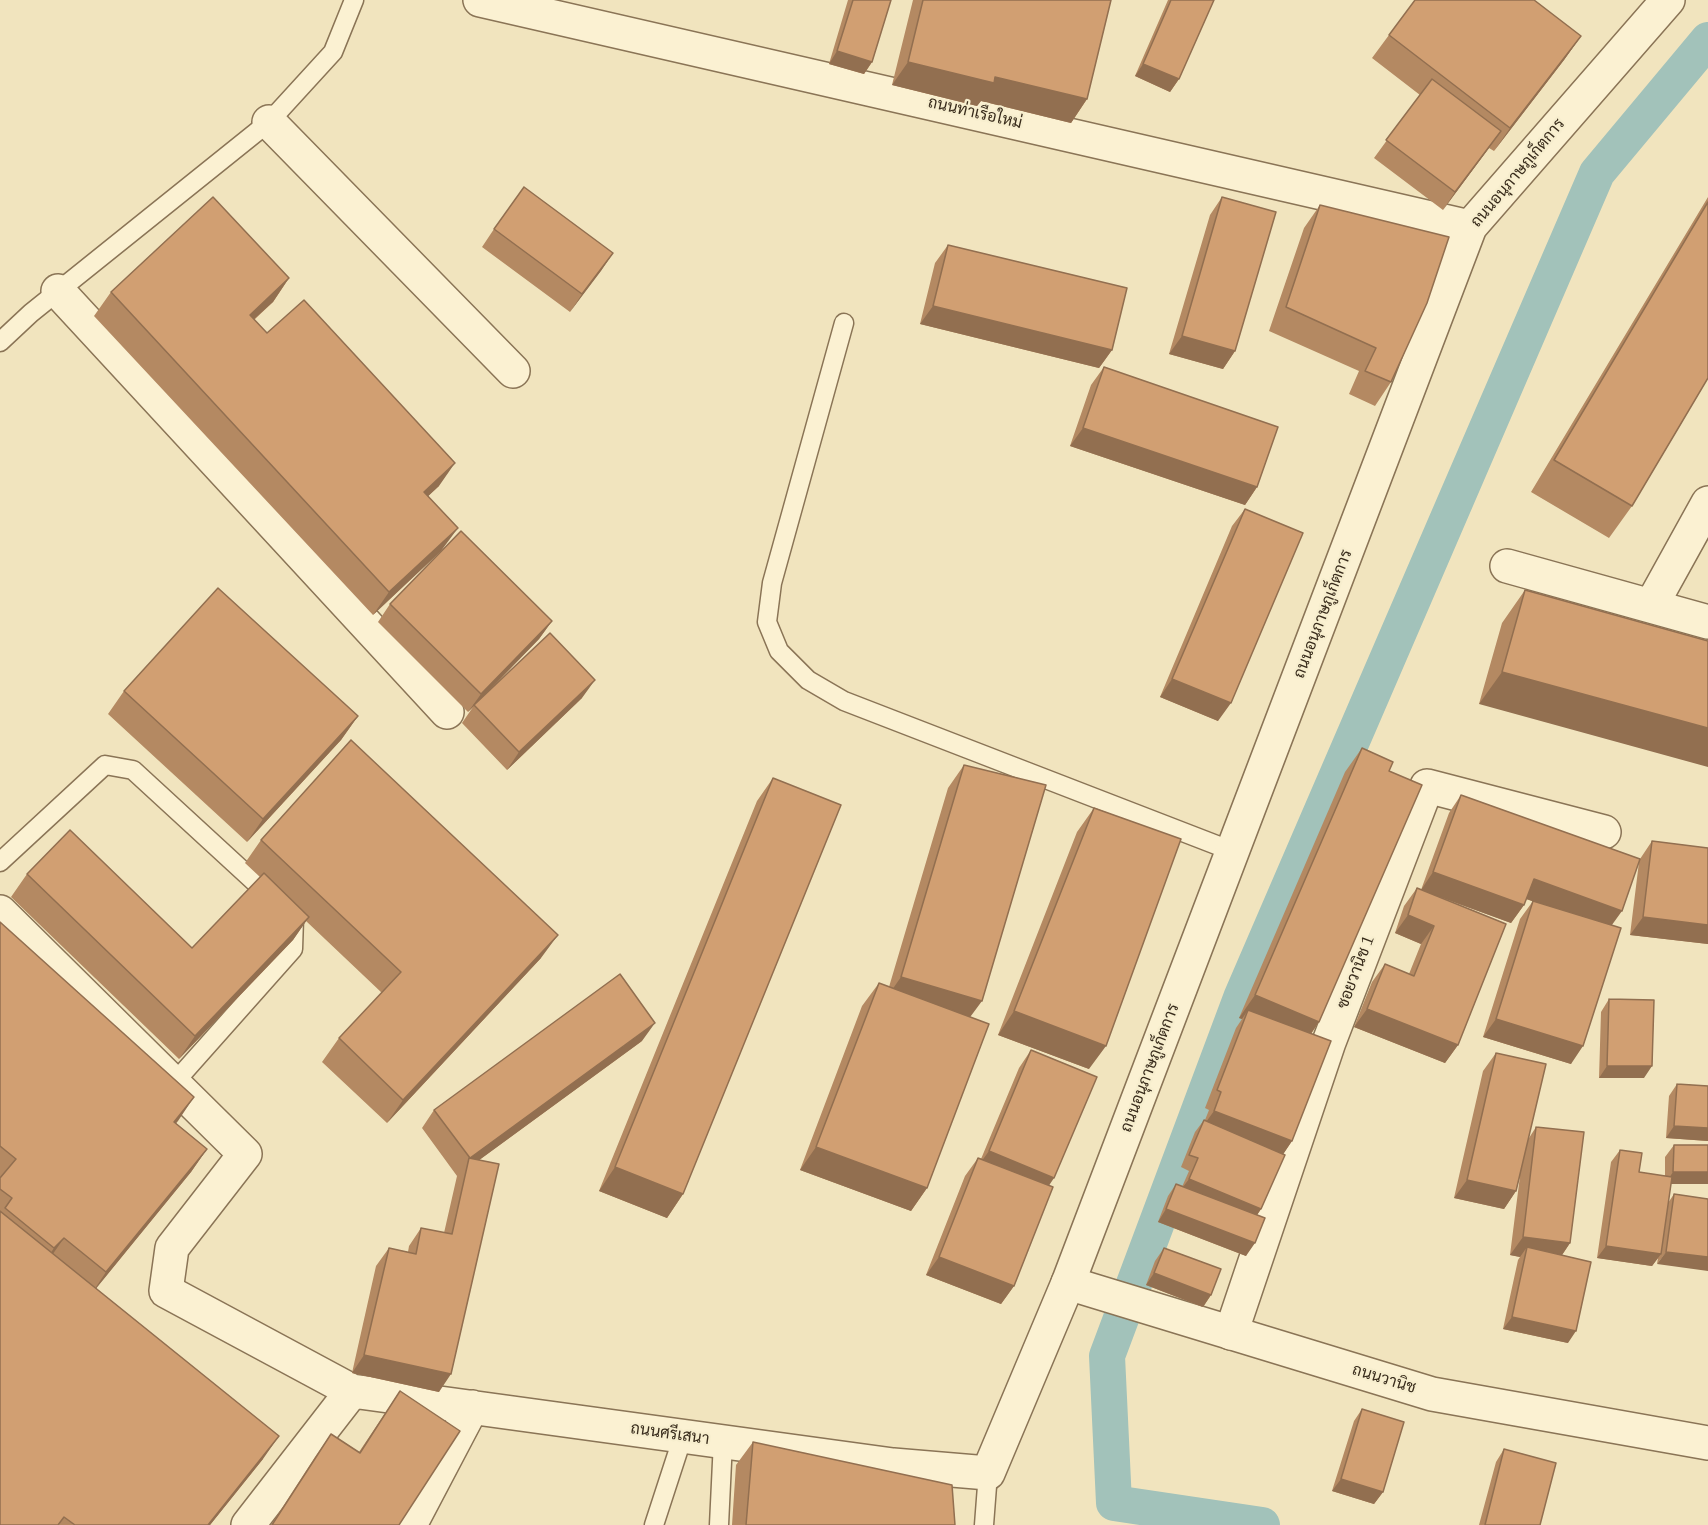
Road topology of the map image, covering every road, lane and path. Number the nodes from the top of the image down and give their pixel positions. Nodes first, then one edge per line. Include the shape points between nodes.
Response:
1 (354, 0) edge
2 (480, 0) edge
3 (1668, 0) edge
4 (269, 122) junction
5 (1470, 227) junction
6 (58, 291) junction
7 (844, 323) dead end
8 (0, 342) edge
9 (513, 370) dead end
10 (1708, 503) edge
11 (1507, 566) dead end
12 (1651, 606) junction
13 (1708, 622) edge
14 (447, 712) dead end
15 (1604, 832) dead end
16 (1232, 851) junction
17 (0, 862) edge
18 (0, 912) edge
19 (174, 1083) junction
20 (1068, 1283) junction
21 (1231, 1333) junction
22 (352, 1391) junction
23 (472, 1407) junction
24 (683, 1436) junction
25 (723, 1441) junction
26 (1708, 1443) edge
27 (988, 1473) junction
28 (248, 1525) edge
29 (410, 1525) edge
30 (654, 1525) edge
31 (719, 1525) edge
32 (984, 1525) edge

1 - 4 lane via 333,52
2 - 5 street, ถนนท่าเรือใหม่
3 - 5 street, ถนนอนุภาษภูเก็ตการ
4 - 6 lane
4 - 9 street
5 - 16 street, ถนนอนุภาษภูเก็ตการ
6 - 8 lane
6 - 14 street
7 - 16 lane via 772,583 767,622 779,651 808,680 844,701
10 - 12 street
11 - 12 street
12 - 13 street
15 - 21 street, ซอยวานิช 1 via 1427,786 1329,1042
16 - 20 street, ถนนอนุภาษภูเก็ตการ
17 - 19 lane via 105,765 134,770 294,918 293,949
18 - 19 street
19 - 22 street via 245,1154 172,1248 166,1292
20 - 21 street, ถนนวานิช
20 - 27 street, ถนนอนุภาษภูเก็ตการ
21 - 26 street, ถนนวานิช via 1432,1394
22 - 23 street, ถนนศรีเสนา
22 - 28 street
23 - 24 street, ถนนศรีเสนา
23 - 29 street
24 - 25 street, ถนนศรีเสนา
24 - 30 lane
25 - 27 street, ถนนศรีเสนา via 893,1465
25 - 31 lane
27 - 32 lane

